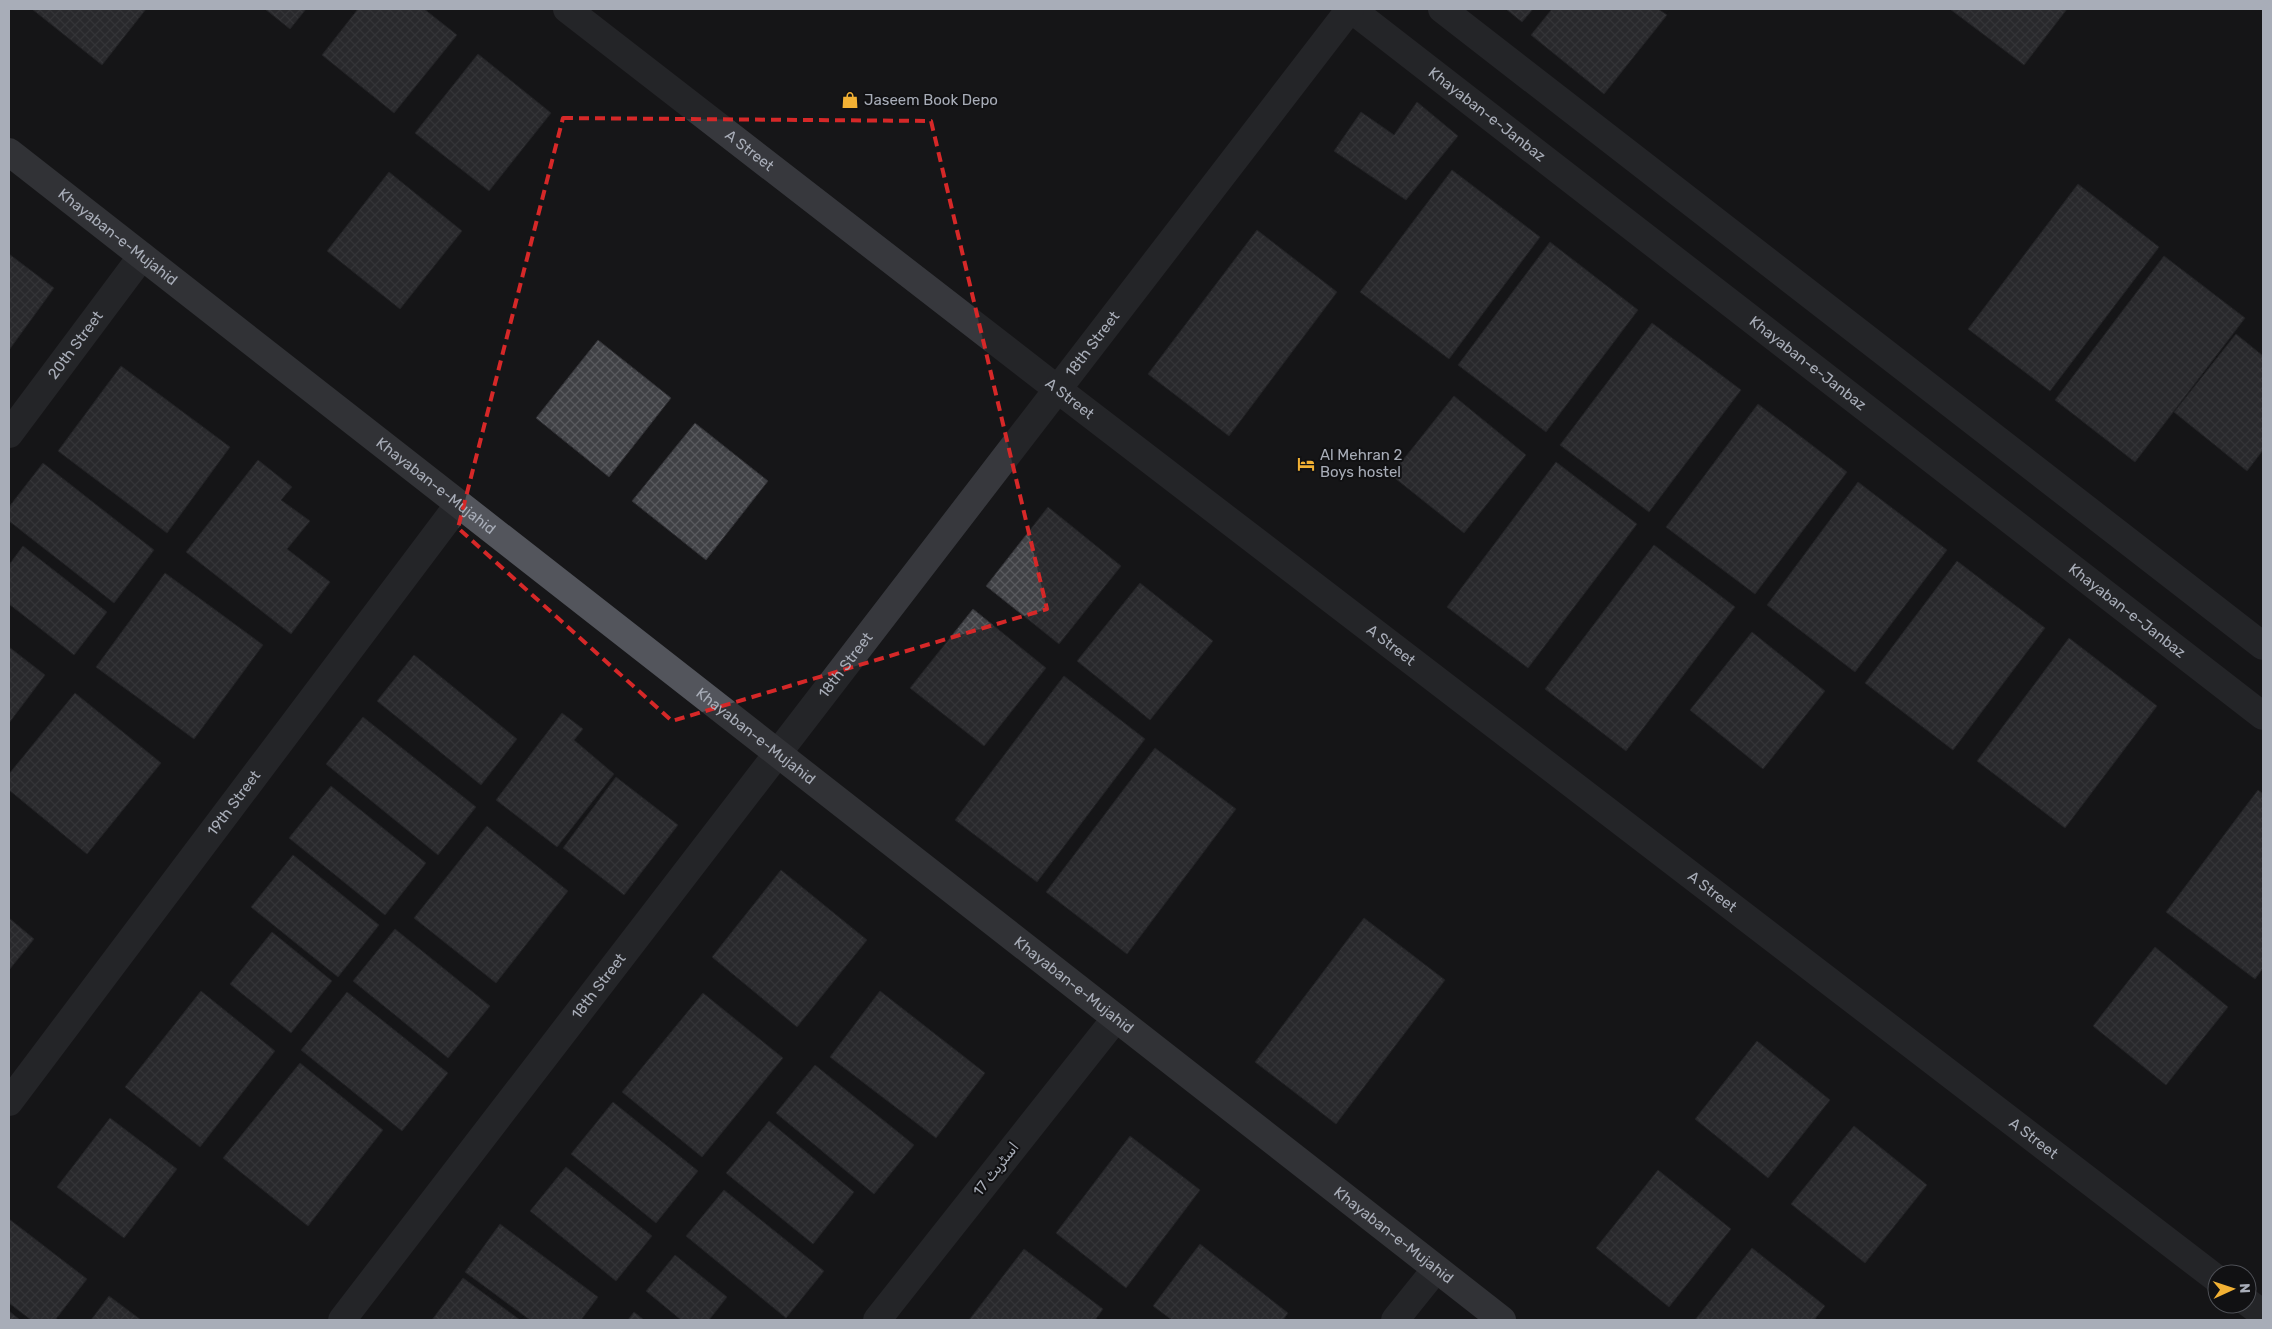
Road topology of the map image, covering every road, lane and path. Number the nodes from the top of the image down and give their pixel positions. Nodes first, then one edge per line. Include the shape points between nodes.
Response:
1 (567, 9) edge
2 (1351, 9) edge
3 (1442, 9) edge
4 (9, 152) edge
5 (142, 256) junction
6 (1056, 388) junction
7 (9, 434) edge
8 (459, 504) junction
9 (2263, 646) edge
10 (2263, 716) edge
11 (778, 754) junction
12 (1116, 1018) junction
13 (9, 1102) edge
14 (1436, 1269) junction
15 (2207, 1271) edge
16 (342, 1320) edge
17 (876, 1320) edge
18 (1395, 1320) edge
19 (1502, 1320) edge

1 - 6 street, A Street
2 - 6 street, 18th Street
2 - 10 street, Khayaban-e-Janbaz
3 - 9 street
4 - 5 main road, Khayaban-e-Mujahid
5 - 7 street, 20th Street
5 - 8 main road, Khayaban-e-Mujahid
6 - 11 street, 18th Street
6 - 15 street, A Street
8 - 11 main road, Khayaban-e-Mujahid
8 - 13 street, 19th Street
11 - 12 main road, Khayaban-e-Mujahid
11 - 16 street, 18th Street
12 - 14 main road, Khayaban-e-Mujahid
12 - 17 street, اسٹریٹ 17
14 - 18 street
14 - 19 main road, Khayaban-e-Mujahid

